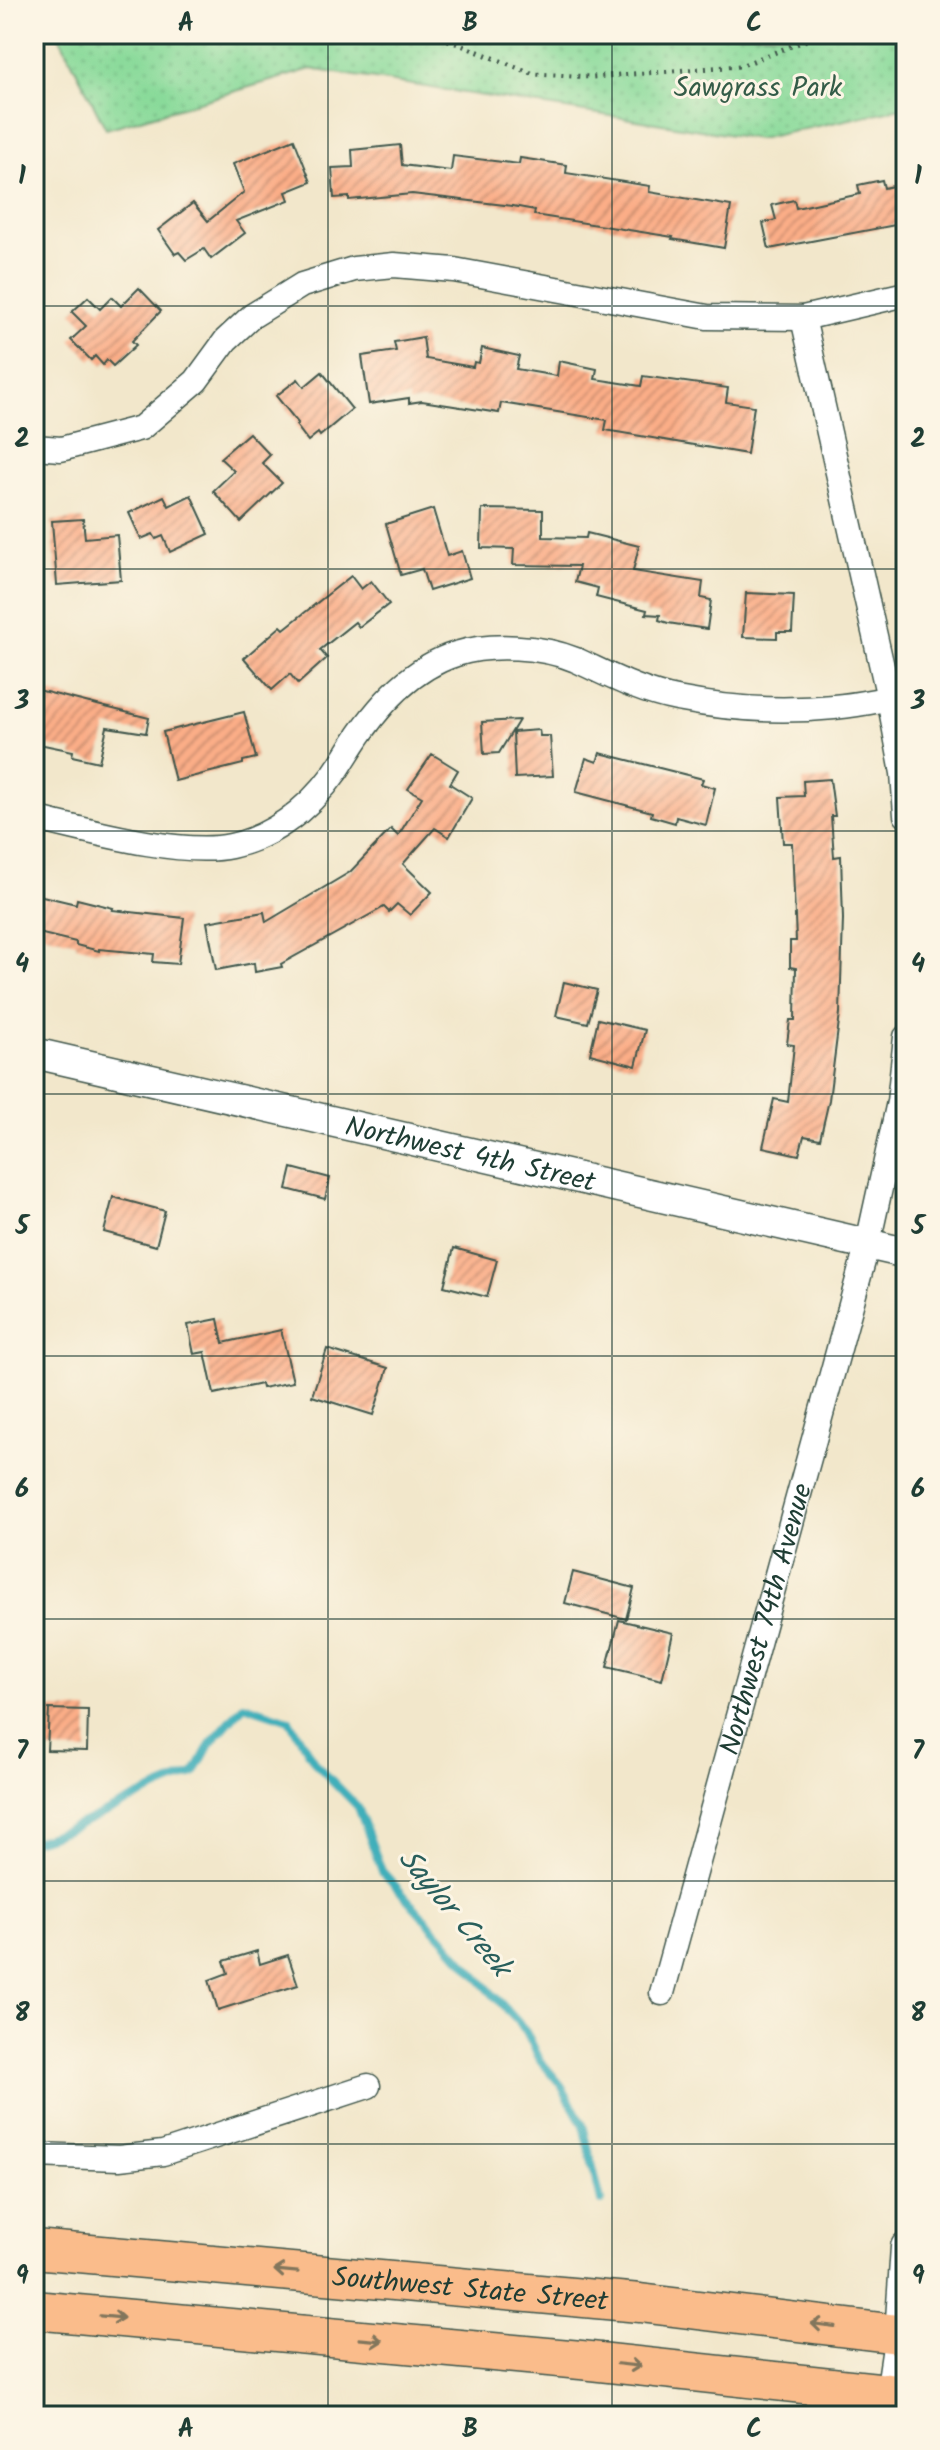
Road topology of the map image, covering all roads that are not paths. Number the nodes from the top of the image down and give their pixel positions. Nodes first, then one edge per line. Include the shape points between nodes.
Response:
1 (906, 294) edge
2 (803, 318) junction
3 (34, 447) edge
4 (898, 697) edge
5 (906, 815) edge
6 (34, 818) edge
7 (906, 1037) edge
8 (34, 1053) edge
9 (868, 1243) junction
10 (906, 1253) edge
11 (662, 1993) dead end
12 (368, 2086) dead end
13 (34, 2155) edge
14 (906, 2247) edge
15 (34, 2249) edge
16 (34, 2310) edge
17 (903, 2334) edge
18 (898, 2394) edge

1 - 2 street
2 - 3 street via 707,317 454,270 394,265 354,269 302,285 252,316 226,340 196,381 141,428 61,449
2 - 4 street
4 - 5 street
4 - 6 street via 835,707 733,707 634,688 546,651 494,648 456,653 392,694 309,804 270,831 232,846 154,843
7 - 9 street, Northwest 74th Avenue via 899,1102
8 - 9 street, Northwest 4th Street
9 - 10 street, Northwest 4th Street
9 - 11 street, Northwest 74th Avenue
12 - 13 street via 163,2153 119,2158
14 - 17 street
17 -> 15 main road, Southwest State Street via 627,2301
16 -> 18 main road
17 - 18 street

